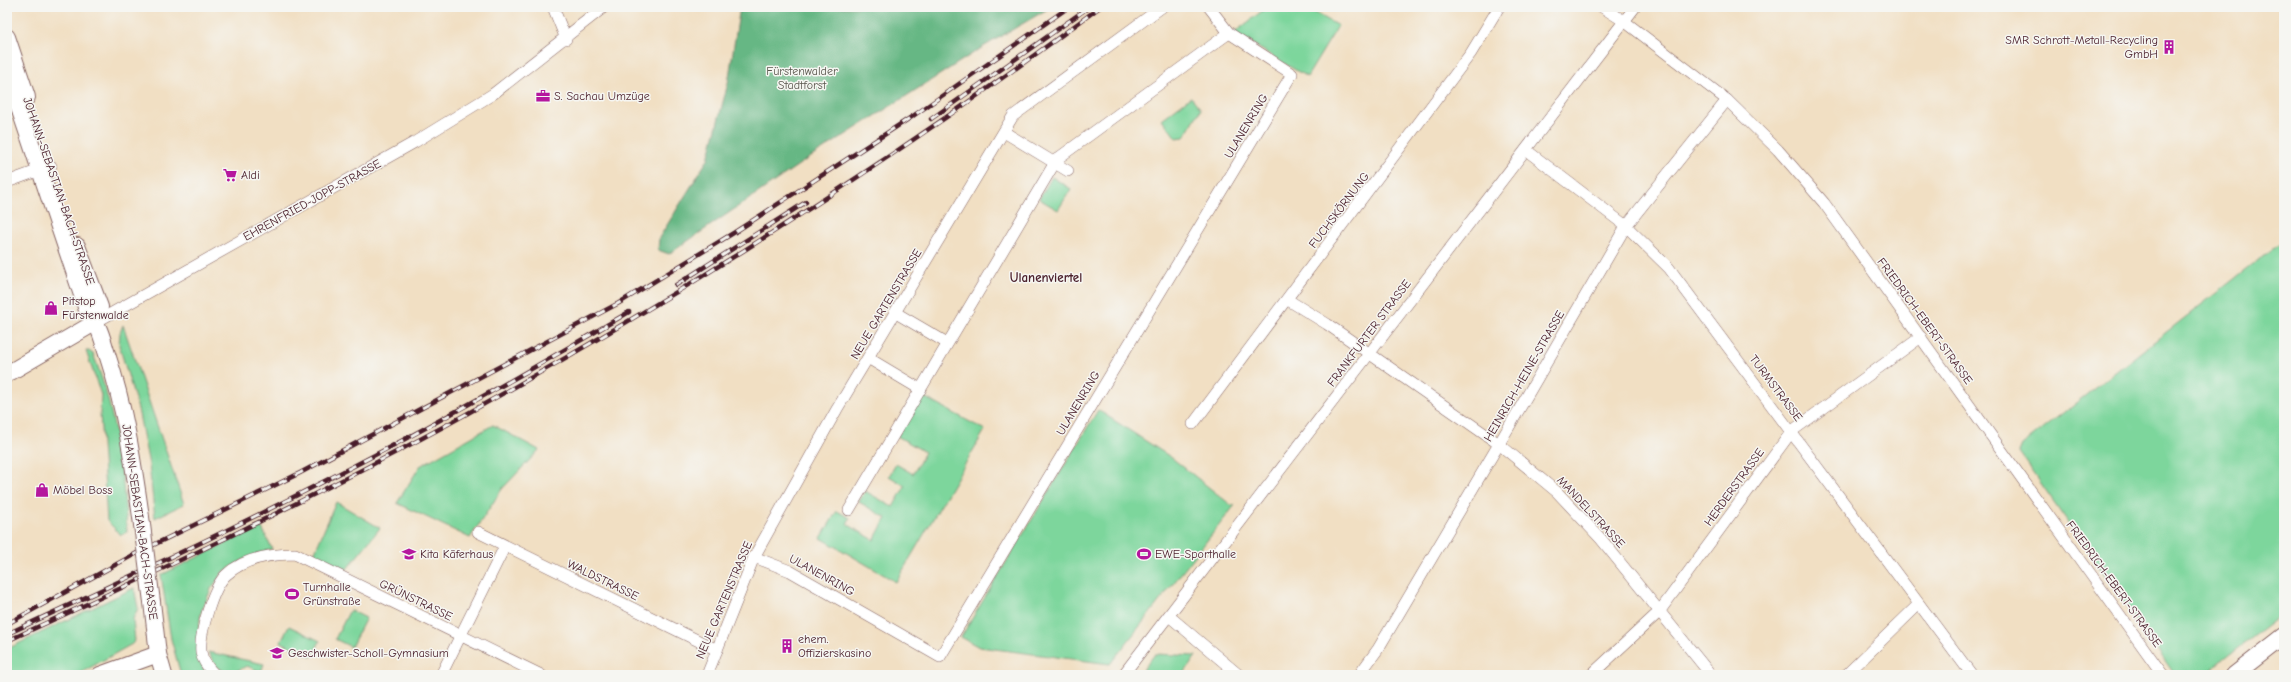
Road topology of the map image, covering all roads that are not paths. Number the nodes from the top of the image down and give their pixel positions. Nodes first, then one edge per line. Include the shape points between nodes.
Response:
1 (553, 7) edge
2 (604, 7) edge
3 (1162, 7) edge
4 (1209, 7) edge
5 (1499, 7) edge
6 (1602, 7) edge
7 (1635, 7) edge
8 (1624, 21) junction
9 (1229, 33) junction
10 (7, 37) edge
11 (566, 38) junction
12 (7, 72) edge
13 (1727, 100) junction
14 (1004, 132) junction
15 (1526, 150) junction
16 (1054, 162) junction
17 (46, 168) junction
18 (1068, 171) dead end
19 (7, 182) edge
20 (1626, 226) junction
21 (1288, 300) junction
22 (896, 313) junction
23 (96, 322) junction
24 (1921, 337) junction
25 (947, 343) junction
26 (1369, 354) junction
27 (868, 358) junction
28 (7, 374) edge
29 (920, 389) junction
30 (1193, 424) dead end
31 (1792, 431) junction
32 (1500, 444) junction
33 (849, 510) dead end
34 (478, 532) dead end
35 (505, 546) junction
36 (754, 557) junction
37 (1918, 605) junction
38 (1659, 612) junction
39 (1169, 616) junction
40 (460, 636) junction
41 (2284, 636) edge
42 (717, 650) junction
43 (158, 654) junction
44 (100, 675) edge
45 (164, 675) edge
46 (215, 675) edge
47 (440, 675) edge
48 (541, 675) edge
49 (707, 675) edge
50 (1123, 675) edge
51 (1239, 675) edge
52 (1359, 675) edge
53 (1591, 675) edge
54 (1711, 675) edge
55 (1846, 675) edge
56 (1972, 675) edge
57 (2164, 675) edge
58 (2234, 675) edge

1 - 11 street
2 - 11 street, EHRENFRIED-JOPP-STRASSE
3 - 14 street, NEUE GARTENSTRASSE via 1013,116
4 - 9 street, ULANENRING
5 - 21 street, FUCHSKÖRNUNG via 1474,49
6 - 8 street
7 - 8 street, FRANKFURTER STRASSE
8 - 13 street, FRIEDRICH-EBERT-STRASSE
8 - 15 street, FRANKFURTER STRASSE
9 - 16 street
9 - 36 street, ULANENRING via 1292,74 940,657 790,570
10 - 17 street, JOHANN-SEBASTIAN-BACH-STRASSE
11 - 23 street, EHRENFRIED-JOPP-STRASSE via 493,94 416,142
12 - 17 street, JOHANN-SEBASTIAN-BACH-STRASSE
13 - 20 street, HEINRICH-HEINE-STRASSE
13 - 24 street, FRIEDRICH-EBERT-STRASSE via 1778,150 1824,203
14 - 16 street
14 - 22 street, NEUE GARTENSTRASSE
15 - 20 street, TURMSTRASSE
15 - 26 street, FRANKFURTER STRASSE
16 - 18 street
16 - 25 street
17 - 19 street
17 - 23 street, JOHANN-SEBASTIAN-BACH-STRASSE via 100,307
20 - 31 street, TURMSTRASSE via 1669,268
20 - 32 street, HEINRICH-HEINE-STRASSE
21 - 26 street, MANDELSTRASSE
21 - 30 street, FUCHSKÖRNUNG
22 - 25 street
22 - 27 street, NEUE GARTENSTRASSE
23 - 28 street, EHRENFRIED-JOPP-STRASSE
23 - 43 street, JOHANN-SEBASTIAN-BACH-STRASSE, bridge via 117,384 131,443
24 - 31 street, HERDERSTRASSE
24 - 57 street, FRIEDRICH-EBERT-STRASSE
25 - 29 street
26 - 32 street, MANDELSTRASSE
26 - 39 street, FRANKFURTER STRASSE
27 - 29 street
27 - 36 street, NEUE GARTENSTRASSE
29 - 33 street
31 - 37 street, TURMSTRASSE
31 - 38 street, HERDERSTRASSE
32 - 38 street, MANDELSTRASSE via 1557,492 1601,539
32 - 52 street, HEINRICH-HEINE-STRASSE via 1378,649
34 - 35 street, WALDSTRASSE
35 - 40 street
35 - 42 street, WALDSTRASSE
36 - 42 street, NEUE GARTENSTRASSE
37 - 55 street
37 - 56 street, TURMSTRASSE
38 - 53 street, HERDERSTRASSE
38 - 54 street, MANDELSTRASSE
39 - 50 street, FRANKFURTER STRASSE
39 - 51 street
40 - 46 street, GRÜNSTRASSE via 295,554 273,554 250,561 226,575 213,592 205,620 201,652 207,666
40 - 47 street
40 - 48 street, GRÜNSTRASSE
41 - 58 street
42 - 49 street, NEUE GARTENSTRASSE
43 - 44 street
43 - 45 street, JOHANN-SEBASTIAN-BACH-STRASSE

